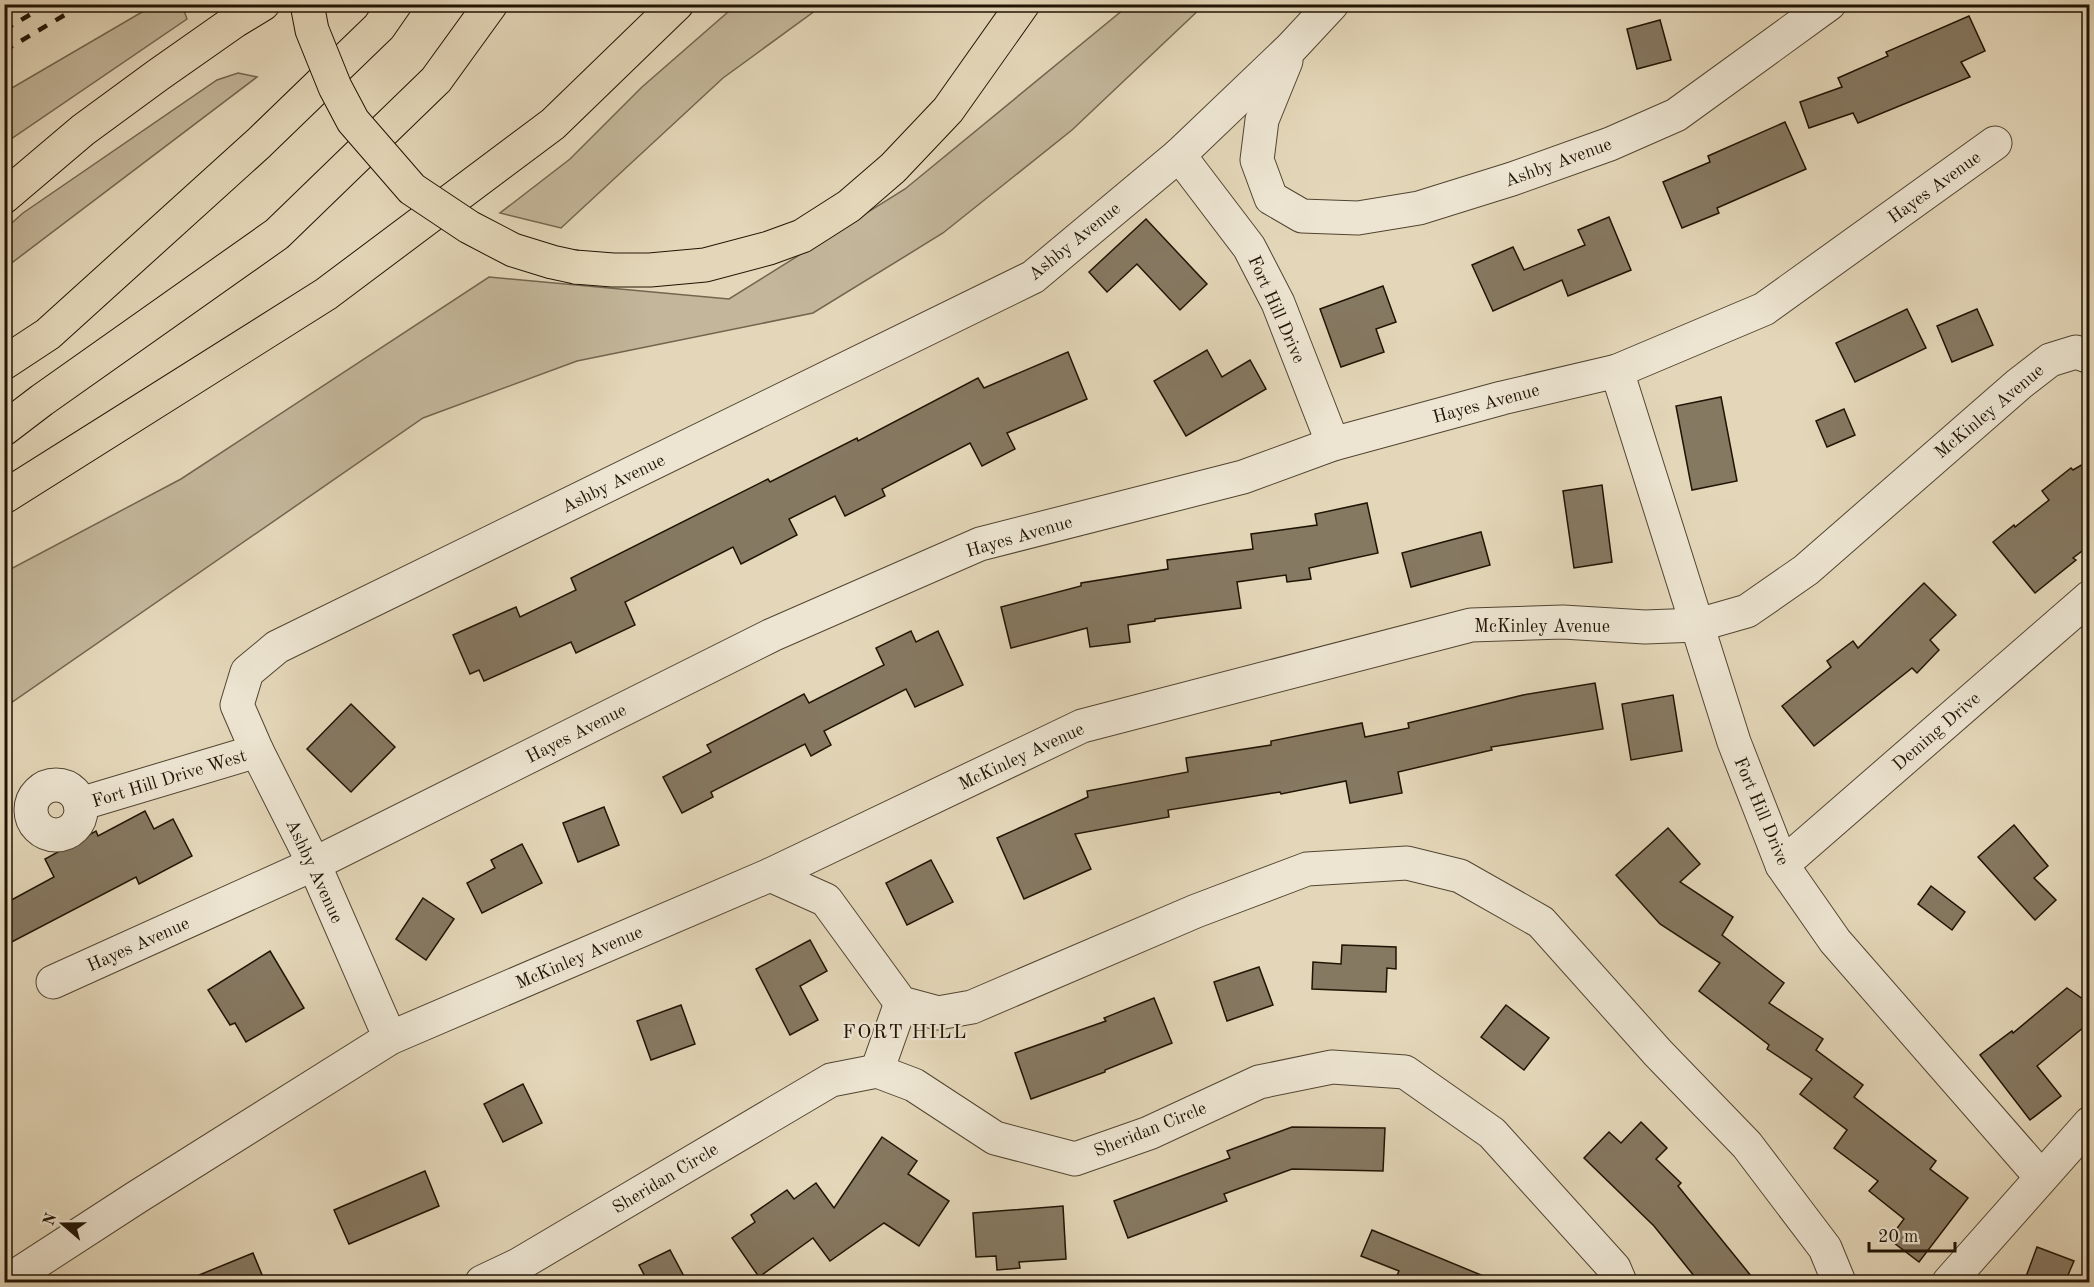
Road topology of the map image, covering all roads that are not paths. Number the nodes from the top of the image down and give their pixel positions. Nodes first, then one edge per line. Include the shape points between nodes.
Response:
1 (263, 4) edge
2 (307, 4) edge
3 (490, 4) edge
4 (677, 4) edge
5 (1023, 4) edge
6 (1332, 4) edge
7 (1829, 4) edge
8 (387, 16) edge
9 (1291, 48) junction
10 (1995, 143) dead end
11 (1179, 155) junction
12 (4, 197) edge
13 (1270, 198) junction
14 (1248, 247) junction
15 (2090, 357) edge
16 (4, 363) edge
17 (1617, 371) junction
18 (4, 429) edge
19 (1334, 444) junction
20 (4, 497) edge
21 (2090, 597) edge
22 (1698, 625) junction
23 (256, 751) junction
24 (81, 804) dead end
25 (314, 864) junction
26 (1782, 865) junction
27 (770, 875) junction
28 (53, 982) dead end
29 (901, 1003) junction
30 (390, 1038) junction
31 (877, 1071) junction
32 (2090, 1123) edge
33 (2041, 1177) junction
34 (6, 1282) edge
35 (482, 1282) edge
36 (1620, 1282) edge
37 (1839, 1282) edge
38 (1949, 1282) edge

1 - 12 highway via 82,130
2 - 5 highway, bridge via 312,30 352,121 412,189 469,227 513,250 575,267 614,270 705,265 769,248 802,236 849,206 893,168 948,110
3 - 18 highway via 436,80 277,234
4 - 20 highway via 553,124 326,294
6 - 9 street, Ashby Avenue
7 - 13 street, Ashby Avenue via 1676,115 1610,144 1512,179 1419,208 1358,218 1302,216
8 - 16 highway via 259,143 48,334
9 - 11 street, Ashby Avenue
9 - 13 street, Ashby Avenue via 1262,120 1257,160
10 - 17 street, Hayes Avenue via 1764,309
11 - 14 street, Fort Hill Drive
11 - 23 street, Ashby Avenue via 1033,277 277,648 247,672 237,705
13 - 14 street
14 - 19 street, Fort Hill Drive via 1278,303
15 - 22 street, McKinley Avenue via 2076,352 2050,360 1806,570 1747,611
17 - 19 street, Hayes Avenue
17 - 22 street, Fort Hill Drive
19 - 25 street, Hayes Avenue via 1243,477 980,544 772,635
21 - 26 street, Deming Drive
22 - 26 street, Fort Hill Drive via 1734,742
22 - 27 street, McKinley Avenue via 1471,625 1082,726
23 - 24 street, Fort Hill Drive West
23 - 25 street, Ashby Avenue
25 - 28 street, Hayes Avenue
25 - 30 street, Ashby Avenue
26 - 33 street, Fort Hill Drive via 1835,941
27 - 29 street via 826,900
27 - 30 street, McKinley Avenue
29 - 31 street
29 - 37 street via 938,1013 972,1007 1196,911 1307,869 1407,863 1460,876 1541,922 1658,1053 1747,1144 1825,1248
30 - 34 street, McKinley Avenue
31 - 35 street, Sheridan Circle via 831,1080 518,1265
31 - 36 street, Sheridan Circle via 914,1085 995,1138 1075,1159 1149,1133 1259,1082 1332,1068 1405,1072 1492,1133 1614,1268
32 - 33 street
33 - 38 street

